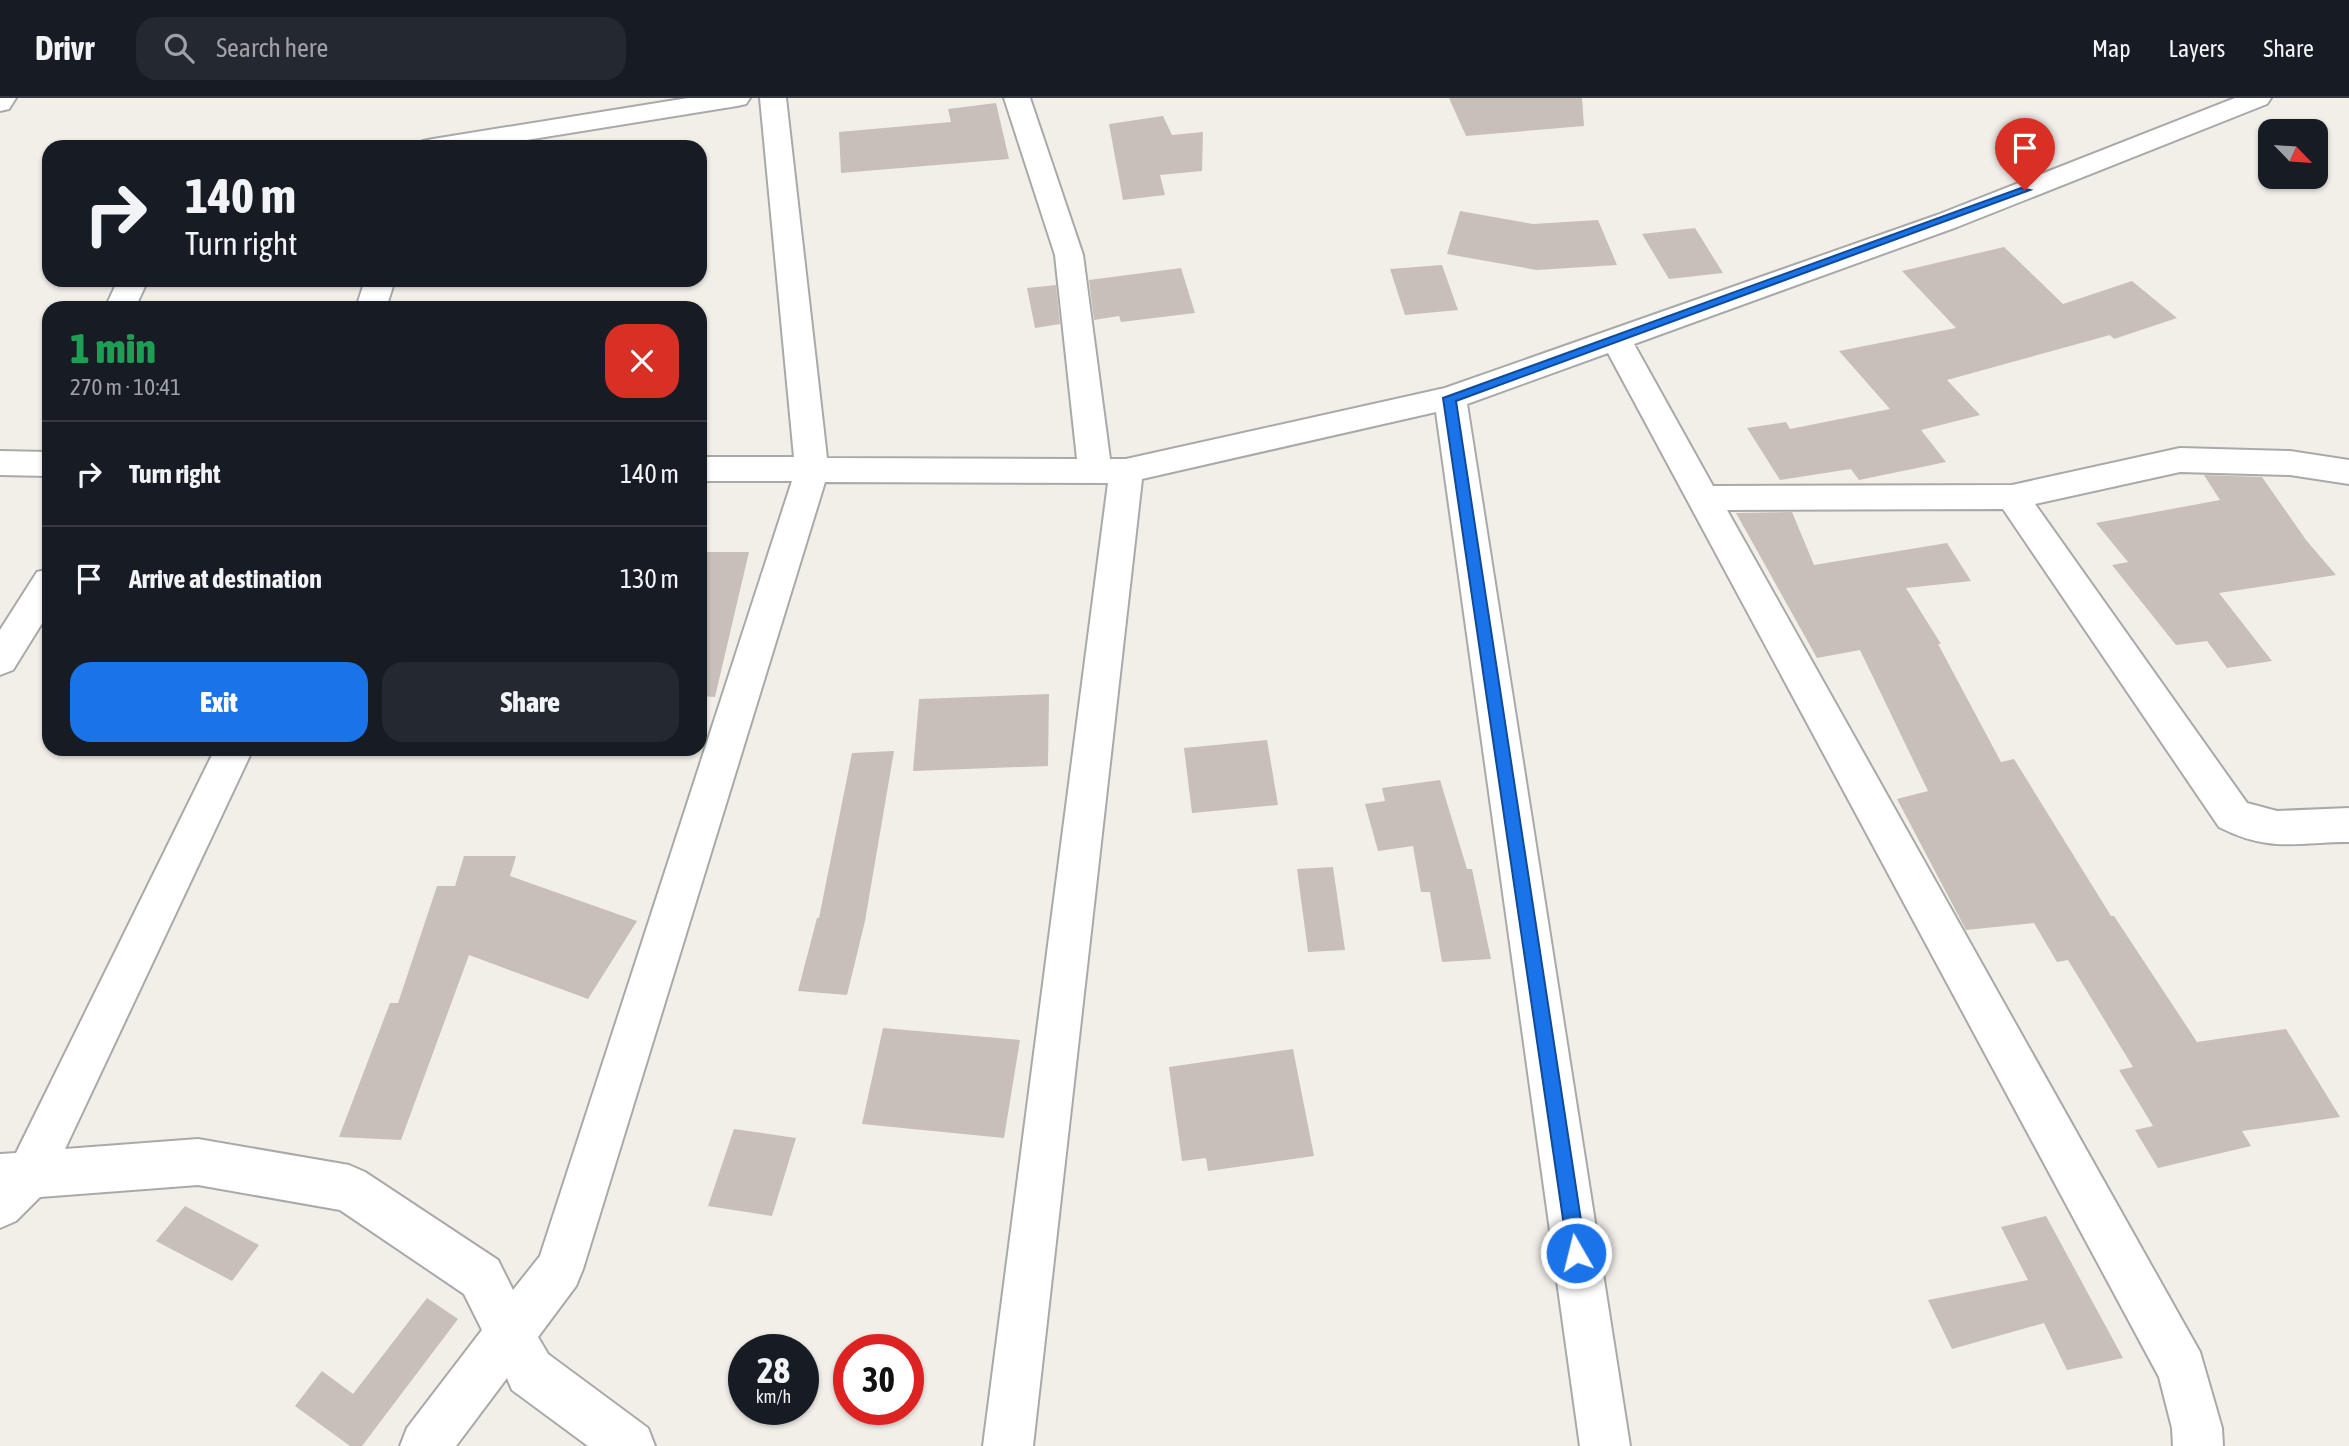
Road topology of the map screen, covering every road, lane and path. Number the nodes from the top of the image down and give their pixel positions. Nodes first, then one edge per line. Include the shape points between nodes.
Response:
1 (3, 98) edge
2 (737, 98) edge
3 (773, 98) edge
4 (1017, 98) edge
5 (2258, 98) edge
6 (0, 103) edge
7 (476, 140) edge
8 (1616, 339) junction
9 (1450, 398) junction
10 (42, 461) edge
11 (0, 463) edge
12 (707, 469) edge
13 (812, 469) junction
14 (1111, 471) junction
15 (2349, 472) edge
16 (2012, 497) junction
17 (1703, 498) junction
18 (42, 593) edge
19 (0, 660) edge
20 (230, 756) edge
21 (2349, 825) edge
22 (10, 1185) edge
23 (510, 1334) junction
24 (425, 1446) edge
25 (630, 1446) edge
26 (1008, 1446) edge
27 (1605, 1446) edge
28 (2198, 1446) edge

1 - 6 street
2 - 7 street
3 - 13 street
4 - 14 street via 1069,255
5 - 8 street via 1947,221
8 - 9 street
8 - 17 street
9 - 14 street
9 - 27 street
10 - 11 street
12 - 13 street
13 - 14 street
13 - 23 street via 559,1269
14 - 26 street
15 - 16 street via 2290,463 2180,460
16 - 17 street
16 - 21 street via 2233,815 2275,831
17 - 28 street via 2182,1370
18 - 19 street
20 - 22 street
22 - 23 street via 198,1162 349,1188 481,1277
23 - 24 street
23 - 25 street via 530,1373

